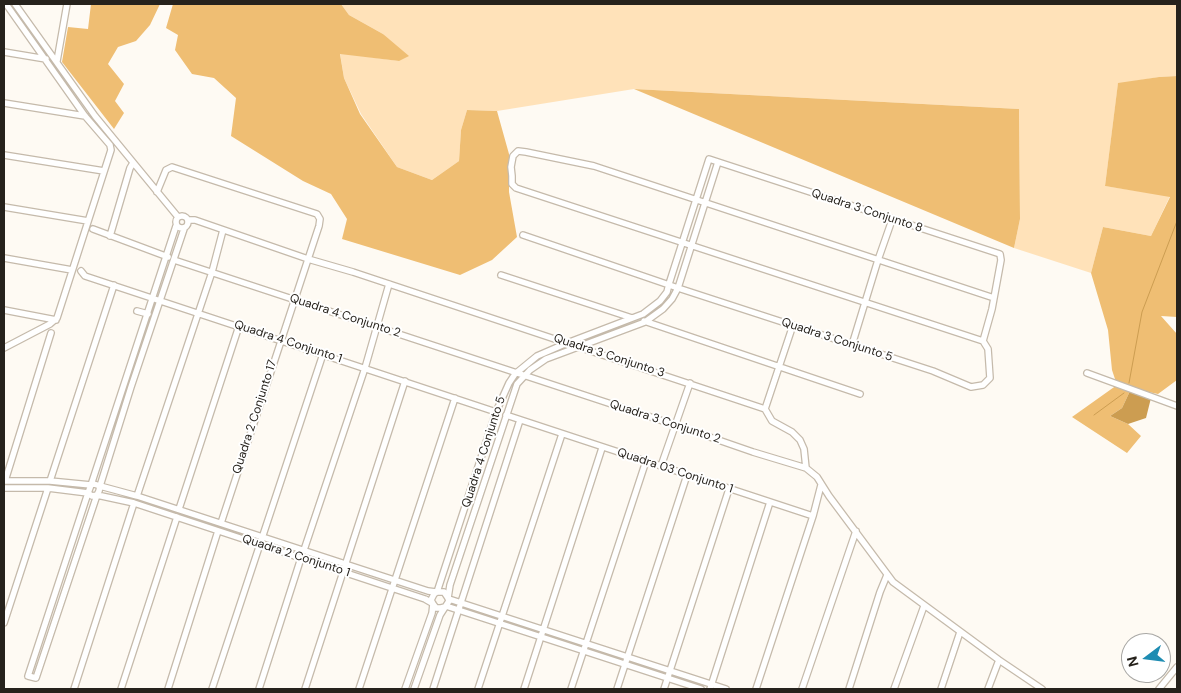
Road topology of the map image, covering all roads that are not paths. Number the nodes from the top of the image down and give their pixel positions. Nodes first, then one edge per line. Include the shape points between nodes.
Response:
1 (6, 4) edge
2 (15, 4) edge
3 (22, 4) edge
4 (67, 4) edge
5 (21, 11) junction
6 (4, 52) edge
7 (46, 59) junction
8 (57, 61) junction
9 (4, 103) edge
10 (85, 116) junction
11 (4, 155) edge
12 (710, 159) joint
13 (718, 162) junction
14 (133, 163) junction
15 (104, 171) junction
16 (157, 192) junction
17 (696, 201) junction
18 (706, 204) junction
19 (4, 207) edge
20 (178, 217) junction
21 (188, 220) junction
22 (892, 220) junction
23 (88, 221) junction
24 (176, 226) junction
25 (184, 228) junction
26 (93, 229) dead end
27 (223, 230) junction
28 (523, 235) dead end
29 (110, 236) junction
30 (683, 243) junction
31 (692, 246) junction
32 (4, 258) edge
33 (171, 258) junction
34 (308, 259) junction
35 (878, 260) junction
36 (72, 270) junction
37 (81, 271) dead end
38 (212, 272) junction
39 (501, 275) dead end
40 (389, 284) junction
41 (669, 284) junction
42 (114, 285) junction
43 (678, 288) junction
44 (154, 298) junction
45 (994, 298) junction
46 (160, 300) junction
47 (294, 300) junction
48 (864, 302) junction
49 (4, 310) edge
50 (137, 310) dead end
51 (198, 313) junction
52 (148, 314) junction
53 (632, 318) junction
54 (56, 320) junction
55 (645, 322) junction
56 (792, 325) junction
57 (240, 326) junction
58 (377, 327) junction
59 (51, 333) dead end
60 (280, 340) junction
61 (983, 341) junction
62 (567, 343) junction
63 (852, 345) junction
64 (577, 346) junction
65 (4, 348) edge
66 (323, 354) junction
67 (779, 367) junction
68 (365, 368) junction
69 (1086, 372) dead end
70 (515, 374) junction
71 (523, 376) junction
72 (406, 381) junction
73 (690, 383) junction
74 (860, 394) dead end
75 (455, 398) junction
76 (1177, 406) edge
77 (765, 409) junction
78 (496, 413) junction
79 (505, 416) junction
80 (520, 420) junction
81 (675, 425) junction
82 (562, 434) junction
83 (602, 448) junction
84 (646, 461) junction
85 (661, 466) junction
86 (806, 468) junction
87 (687, 474) junction
88 (4, 481) edge
89 (50, 481) junction
90 (90, 485) junction
91 (821, 485) junction
92 (100, 486) junction
93 (4, 488) edge
94 (48, 488) junction
95 (730, 489) junction
96 (88, 493) junction
97 (97, 495) junction
98 (137, 496) junction
99 (770, 502) junction
100 (134, 503) junction
101 (179, 509) junction
102 (813, 516) junction
103 (177, 517) junction
104 (221, 523) junction
105 (218, 531) junction
106 (856, 531) junction
107 (262, 537) junction
108 (259, 544) junction
109 (304, 550) junction
110 (301, 558) junction
111 (345, 564) junction
112 (343, 572) junction
113 (887, 575) junction
114 (395, 580) junction
115 (393, 588) junction
116 (437, 592) junction
117 (449, 598) junction
118 (460, 602) junction
119 (432, 604) junction
120 (446, 606) junction
121 (924, 606) junction
122 (458, 610) junction
123 (501, 620) junction
124 (4, 623) edge
125 (544, 629) junction
126 (960, 632) junction
127 (542, 637) junction
128 (586, 644) junction
129 (584, 650) junction
130 (628, 657) junction
131 (999, 660) junction
132 (625, 664) junction
133 (1177, 667) edge
134 (670, 671) junction
135 (667, 679) junction
136 (711, 687) edge
137 (1034, 687) edge
138 (74, 689) edge
139 (120, 689) edge
140 (168, 689) edge
141 (212, 689) edge
142 (259, 689) edge
143 (305, 689) edge
144 (359, 689) edge
145 (405, 689) edge
146 (414, 689) edge
147 (433, 689) edge
148 (478, 689) edge
149 (524, 689) edge
150 (571, 689) edge
151 (617, 689) edge
152 (664, 689) edge
153 (701, 689) edge
154 (726, 689) edge
155 (756, 689) edge
156 (802, 689) edge
157 (848, 689) edge
158 (894, 689) edge
159 (941, 689) edge
160 (988, 689) edge
161 (1042, 689) edge
162 (1159, 689) edge

1 - 7 street
2 - 5 street
3 - 5 street
4 - 8 street
5 - 8 street
6 - 7 street
7 - 10 street
8 - 14 street via 94,116
9 - 10 street
10 - 15 street via 111,147
11 - 15 street
12 - 13 street, Quadra 3 Conjunto 8
12 - 17 street, Quadra 4 Conjunto 5
13 - 18 street
13 - 22 street, Quadra 3 Conjunto 8
14 - 16 street
14 - 29 street
15 - 23 street
16 - 20 street
16 - 34 street, Quadra 2 Conjunto 17 via 166,170 177,168 317,214 319,226
17 - 18 street
17 - 30 street, Quadra 4 Conjunto 5
17 - 30 street via 594,166 526,152 515,152 512,161 512,184 516,188
18 - 31 street
18 - 35 street
19 - 23 street
20 - 21 street
20 - 24 street
21 - 25 street
21 - 27 street, Quadra 3 Conjunto 3
22 - 35 street
22 - 45 street, Quadra 3 Conjunto 8 via 1000,254
23 - 36 street
24 - 25 street
24 - 33 street
25 - 33 street
26 - 29 street, Quadra 4 Conjunto 2
27 - 34 street, Quadra 3 Conjunto 3
27 - 38 street
28 - 41 street
29 - 33 street, Quadra 4 Conjunto 2
30 - 31 street
30 - 41 street, Quadra 4 Conjunto 5
31 - 43 street
31 - 48 street
32 - 36 street
33 - 38 street, Quadra 4 Conjunto 2
33 - 44 street
33 - 46 street
34 - 40 street, Quadra 3 Conjunto 3
34 - 47 street, Quadra 2 Conjunto 17
35 - 45 street
35 - 48 street
36 - 54 street
37 - 42 street, Quadra 4 Conjunto 1 via 85,276
38 - 47 street, Quadra 4 Conjunto 2
38 - 51 street
39 - 53 street
40 - 58 street
40 - 62 street, Quadra 3 Conjunto 3
41 - 43 street, Quadra 3 Conjunto 5
41 - 53 street, Quadra 4 Conjunto 5 via 660,301
42 - 44 street, Quadra 4 Conjunto 1
42 - 89 street
43 - 55 street via 663,309
43 - 56 street, Quadra 3 Conjunto 5
44 - 46 street, Quadra 4 Conjunto 1
44 - 52 street
45 - 61 street
46 - 51 street, Quadra 4 Conjunto 1
46 - 92 street
47 - 58 street, Quadra 4 Conjunto 2
47 - 60 street, Quadra 2 Conjunto 17
48 - 61 street
48 - 63 street
49 - 54 street
50 - 52 street
51 - 57 street, Quadra 4 Conjunto 1
51 - 98 street
52 - 90 street
53 - 55 street
53 - 62 street, Quadra 4 Conjunto 5
54 - 65 street
55 - 64 street
55 - 67 street
56 - 63 street, Quadra 3 Conjunto 5
56 - 67 street
57 - 60 street, Quadra 4 Conjunto 1
57 - 101 street
58 - 68 street
58 - 70 street, Quadra 4 Conjunto 2
59 - 88 street
60 - 66 street, Quadra 4 Conjunto 1
60 - 104 street, Quadra 2 Conjunto 17
61 - 63 street, Quadra 3 Conjunto 5 via 987,345 991,374 989,382 978,387
62 - 64 street, Quadra 3 Conjunto 3
62 - 70 street, Quadra 4 Conjunto 5 via 537,356
64 - 71 street via 546,359
64 - 73 street, Quadra 3 Conjunto 3
66 - 68 street, Quadra 4 Conjunto 1
66 - 107 street
67 - 74 street
67 - 77 street
68 - 72 street, Quadra 4 Conjunto 1
68 - 109 street
69 - 76 street
70 - 71 street, Quadra 4 Conjunto 2
70 - 78 street, Quadra 4 Conjunto 5
71 - 79 street
71 - 81 street, Quadra 3 Conjunto 2
72 - 75 street, Quadra 4 Conjunto 1
72 - 111 street
73 - 77 street, Quadra 3 Conjunto 3
73 - 81 street
75 - 78 street, Quadra 4 Conjunto 1
75 - 114 street
77 - 86 street via 772,421 800,440
78 - 79 street
78 - 79 street
78 - 116 street, Quadra 4 Conjunto 5
79 - 80 street, Quadra 03 Conjunto 1
79 - 117 street via 450,585
80 - 82 street, Quadra 03 Conjunto 1
80 - 118 street
81 - 85 street
81 - 86 street, Quadra 3 Conjunto 2
82 - 83 street, Quadra 03 Conjunto 1
82 - 123 street
83 - 84 street, Quadra 03 Conjunto 1
83 - 125 street
84 - 85 street, Quadra 03 Conjunto 1
84 - 128 street
85 - 87 street, Quadra 03 Conjunto 1
86 - 91 street
87 - 95 street, Quadra 03 Conjunto 1
87 - 130 street
88 - 89 street
89 - 90 street
90 - 92 street
90 - 96 street
91 - 102 street
91 - 106 street
92 - 97 street
92 - 98 street
93 - 94 street
94 - 96 street
94 - 124 street
95 - 99 street, Quadra 03 Conjunto 1
95 - 134 street
96 - 97 street, Quadra 2 Conjunto 1
96 - 97 street via 28,676 36,678
97 - 100 street, Quadra 2 Conjunto 1
98 - 101 street
99 - 102 street, Quadra 03 Conjunto 1
99 - 136 street
100 - 103 street, Quadra 2 Conjunto 1
100 - 138 street
101 - 104 street
102 - 155 street
103 - 105 street, Quadra 2 Conjunto 1
103 - 139 street
104 - 107 street
105 - 108 street, Quadra 2 Conjunto 1
105 - 140 street
106 - 113 street
106 - 156 street
107 - 108 street
107 - 109 street
108 - 110 street, Quadra 2 Conjunto 1
108 - 141 street
109 - 111 street
110 - 112 street, Quadra 2 Conjunto 1
110 - 142 street
111 - 112 street
111 - 114 street
112 - 115 street, Quadra 2 Conjunto 1
112 - 143 street
113 - 121 street
113 - 157 street
114 - 115 street
114 - 116 street
115 - 119 street, Quadra 2 Conjunto 1 via 425,598
115 - 144 street
116 - 117 street via 444,592
116 - 119 street via 432,596
117 - 118 street
117 - 120 street
118 - 122 street
118 - 123 street
119 - 120 street via 436,608
119 - 145 street via 432,613
120 - 122 street
120 - 146 street
121 - 126 street
121 - 158 street
122 - 123 street
122 - 147 street
123 - 125 street
123 - 127 street
123 - 148 street
125 - 127 street
125 - 128 street
126 - 131 street
126 - 159 street
127 - 129 street
127 - 149 street
128 - 129 street
128 - 130 street
129 - 132 street
129 - 150 street
130 - 132 street
130 - 134 street
131 - 137 street
131 - 160 street
132 - 135 street
132 - 151 street
133 - 162 street
134 - 135 street
134 - 136 street
135 - 152 street
135 - 153 street
136 - 154 street
137 - 161 street

